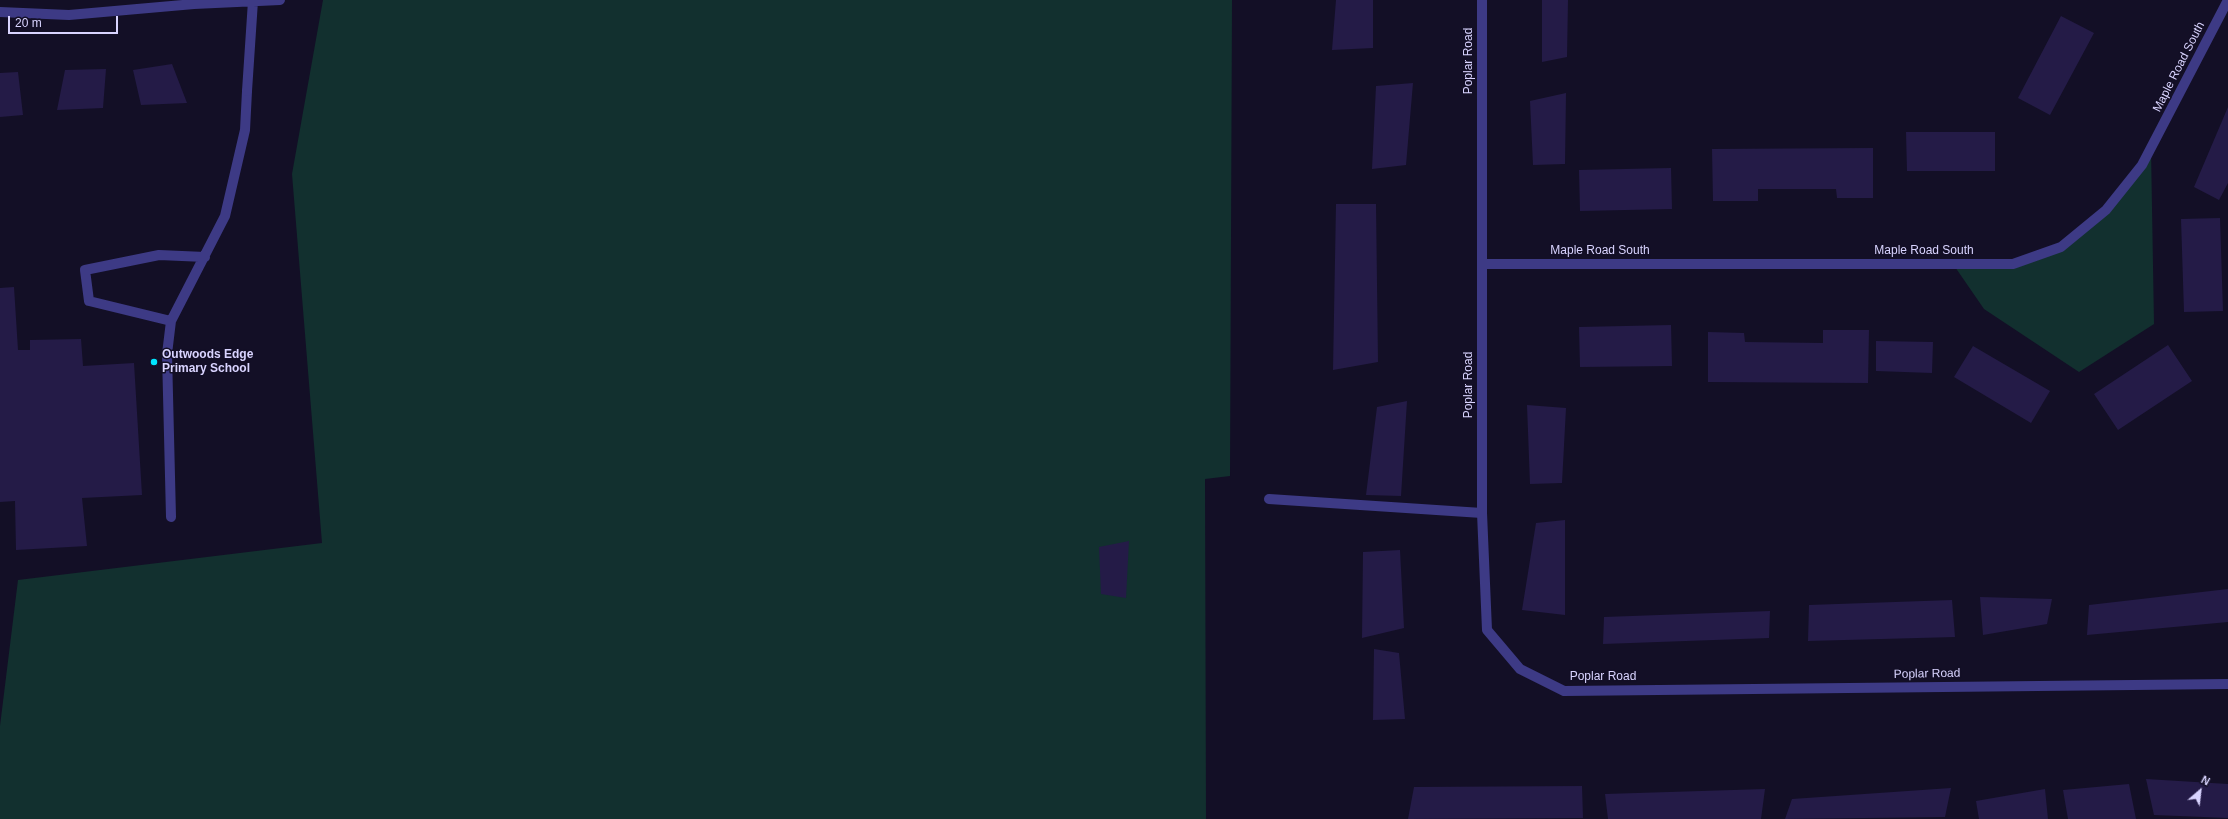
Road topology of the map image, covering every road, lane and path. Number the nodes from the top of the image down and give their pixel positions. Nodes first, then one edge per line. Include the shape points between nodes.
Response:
1 (253, 0) edge
2 (280, 0) edge
3 (1482, 0) edge
4 (2228, 0) edge
5 (0, 12) edge
6 (205, 257) junction
7 (1482, 264) junction
8 (171, 321) junction
9 (1269, 499) dead end
10 (1482, 513) junction
11 (171, 517) dead end
12 (2228, 684) edge

1 - 2 street
1 - 5 street via 69,15
1 - 6 street via 245,130 225,216
3 - 7 street, Poplar Road
4 - 7 street, Maple Road South via 2142,165 2106,210 2061,247 2013,264
6 - 8 street
6 - 8 street via 159,255 85,270 89,301
7 - 10 street, Poplar Road
8 - 11 street via 167,354
9 - 10 street
10 - 12 street, Poplar Road via 1487,630 1520,669 1564,691

